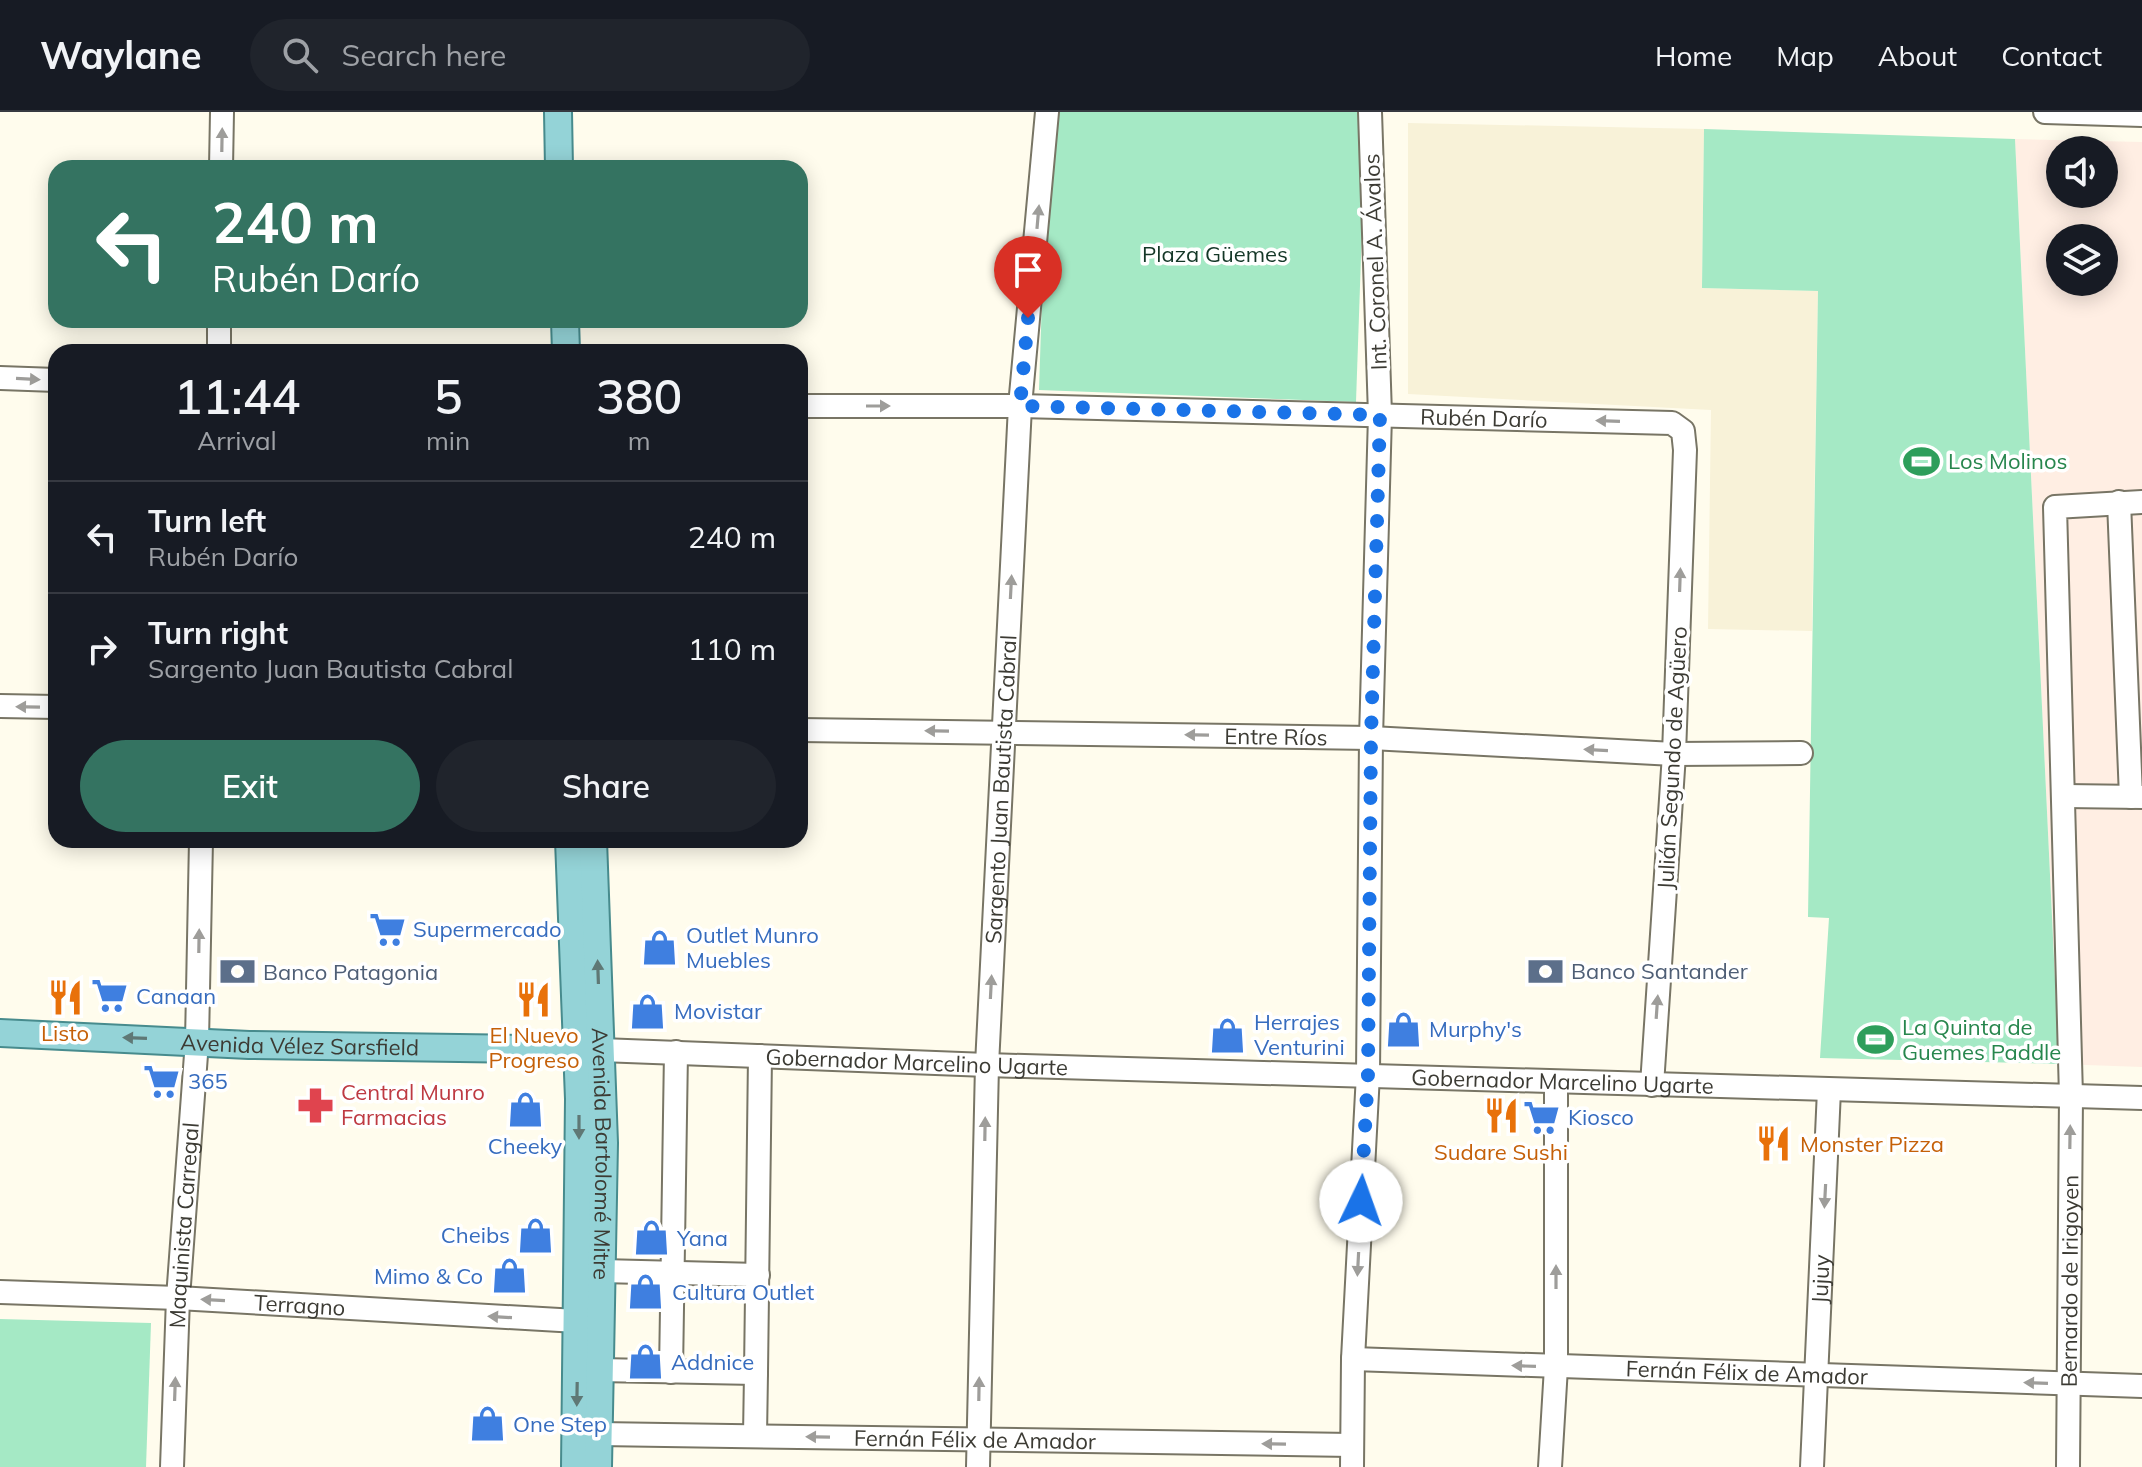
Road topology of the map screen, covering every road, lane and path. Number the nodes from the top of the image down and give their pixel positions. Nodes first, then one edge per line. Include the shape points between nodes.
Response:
1 (222, 112) edge
2 (558, 112) edge
3 (1047, 112) edge
4 (1370, 112) edge
5 (2045, 112) edge
6 (2142, 115) edge
7 (221, 160) edge
8 (559, 160) edge
9 (0, 378) edge
10 (48, 380) edge
11 (808, 406) edge
12 (1020, 406) junction
13 (1380, 415) junction
14 (1683, 431) joint
15 (2119, 502) junction
16 (2142, 502) edge
17 (0, 706) edge
18 (48, 707) edge
19 (808, 730) edge
20 (1004, 732) junction
21 (1371, 738) junction
22 (1801, 753) dead end
23 (1674, 754) junction
24 (2065, 796) junction
25 (2136, 797) edge
26 (201, 848) edge
27 (570, 848) edge
28 (593, 848) edge
29 (0, 1033) edge
30 (197, 1041) junction
31 (589, 1050) junction
32 (676, 1052) junction
33 (760, 1056) junction
34 (987, 1065) junction
35 (1368, 1074) junction
36 (1556, 1082) junction
37 (1652, 1085) junction
38 (1829, 1090) junction
39 (2071, 1096) junction
40 (2142, 1098) edge
41 (602, 1271) junction
42 (673, 1273) junction
43 (758, 1275) junction
44 (0, 1292) edge
45 (178, 1298) junction
46 (589, 1322) junction
47 (1353, 1359) junction
48 (1556, 1367) junction
49 (598, 1370) junction
50 (671, 1372) junction
51 (756, 1373) junction
52 (1817, 1375) junction
53 (2068, 1384) junction
54 (2142, 1386) edge
55 (599, 1434) junction
56 (755, 1436) junction
57 (978, 1441) junction
58 (1352, 1456) edge
59 (172, 1467) edge
60 (575, 1467) edge
61 (598, 1467) edge
62 (978, 1467) edge
63 (1550, 1467) edge
64 (1812, 1467) edge
65 (2068, 1467) edge

7 -> 1 street
2 - 8 main road
12 -> 3 street, Sargento Juan Bautista Cabral
4 - 13 street, Int. Coronel A. Ávalos
5 - 6 street
9 -> 10 street
11 -> 12 street, Rubén Darío
12 - 13 street, Rubén Darío
20 -> 12 street, Sargento Juan Bautista Cabral
14 -> 13 street, Rubén Darío via 1672,423
13 - 21 street, Int. Coronel A. Ávalos
23 -> 14 street, Julián Segundo de Agüero
15 - 16 street
15 - 24 street, Bernardo de Irigoyen via 2055,507
15 - 25 street
18 -> 17 street
20 -> 19 street, Entre Ríos
21 -> 20 street, Entre Ríos
34 -> 20 street, Sargento Juan Bautista Cabral
23 -> 21 street, Entre Ríos
21 - 35 street, Int. Coronel A. Ávalos
22 - 23 street, Entre Ríos
37 -> 23 street, Julián Segundo de Agüero
24 - 25 street
24 - 39 street, Bernardo de Irigoyen
30 -> 26 street, Maquinista Carregal
27 - 31 main road, Avenida Bartolomé Mitre
31 -> 28 main road, Avenida Bartolomé Mitre
30 -> 29 main road, Avenida Vélez Sarsfield
30 - 31 main road, Avenida Vélez Sarsfield
30 - 45 street, Maquinista Carregal
31 - 32 street, Gobernador Marcelino Ugarte
31 - 41 main road, Avenida Bartolomé Mitre
31 -> 46 main road, Avenida Bartolomé Mitre
32 - 33 street, Gobernador Marcelino Ugarte
32 - 42 street
33 - 34 street, Gobernador Marcelino Ugarte
33 - 43 street
34 - 35 street, Gobernador Marcelino Ugarte
57 -> 34 street, Sargento Juan Bautista Cabral
35 - 36 street, Gobernador Marcelino Ugarte
35 -> 47 street, Int. Coronel A. Ávalos
36 - 37 street, Gobernador Marcelino Ugarte
48 -> 36 street
37 - 38 street, Gobernador Marcelino Ugarte
38 - 39 street, Gobernador Marcelino Ugarte
38 -> 52 street, Jujuy
39 - 40 street, Gobernador Marcelino Ugarte
53 -> 39 street, Bernardo de Irigoyen
41 - 42 street
41 - 46 main road, Avenida Bartolomé Mitre
42 - 43 street
42 - 50 street
43 - 51 street
44 - 45 street, Terragno
46 -> 45 street, Terragno
59 -> 45 street, Maquinista Carregal
46 - 49 main road, Avenida Bartolomé Mitre
46 -> 60 main road, Avenida Bartolomé Mitre
48 -> 47 street, Fernán Félix de Amador
47 - 58 street, Int. Coronel A. Ávalos
48 - 52 street, Fernán Félix de Amador
48 - 63 street
49 - 50 street
49 - 55 main road, Avenida Bartolomé Mitre
50 - 51 street
51 - 56 street
53 -> 52 street, Fernán Félix de Amador
52 - 64 street, Jujuy
53 - 54 street, Fernán Félix de Amador
53 - 65 street, Bernardo de Irigoyen
55 - 56 street, Fernán Félix de Amador
55 - 61 main road, Avenida Bartolomé Mitre
57 -> 56 street, Fernán Félix de Amador
58 -> 57 street, Fernán Félix de Amador
57 - 62 street, Sargento Juan Bautista Cabral

